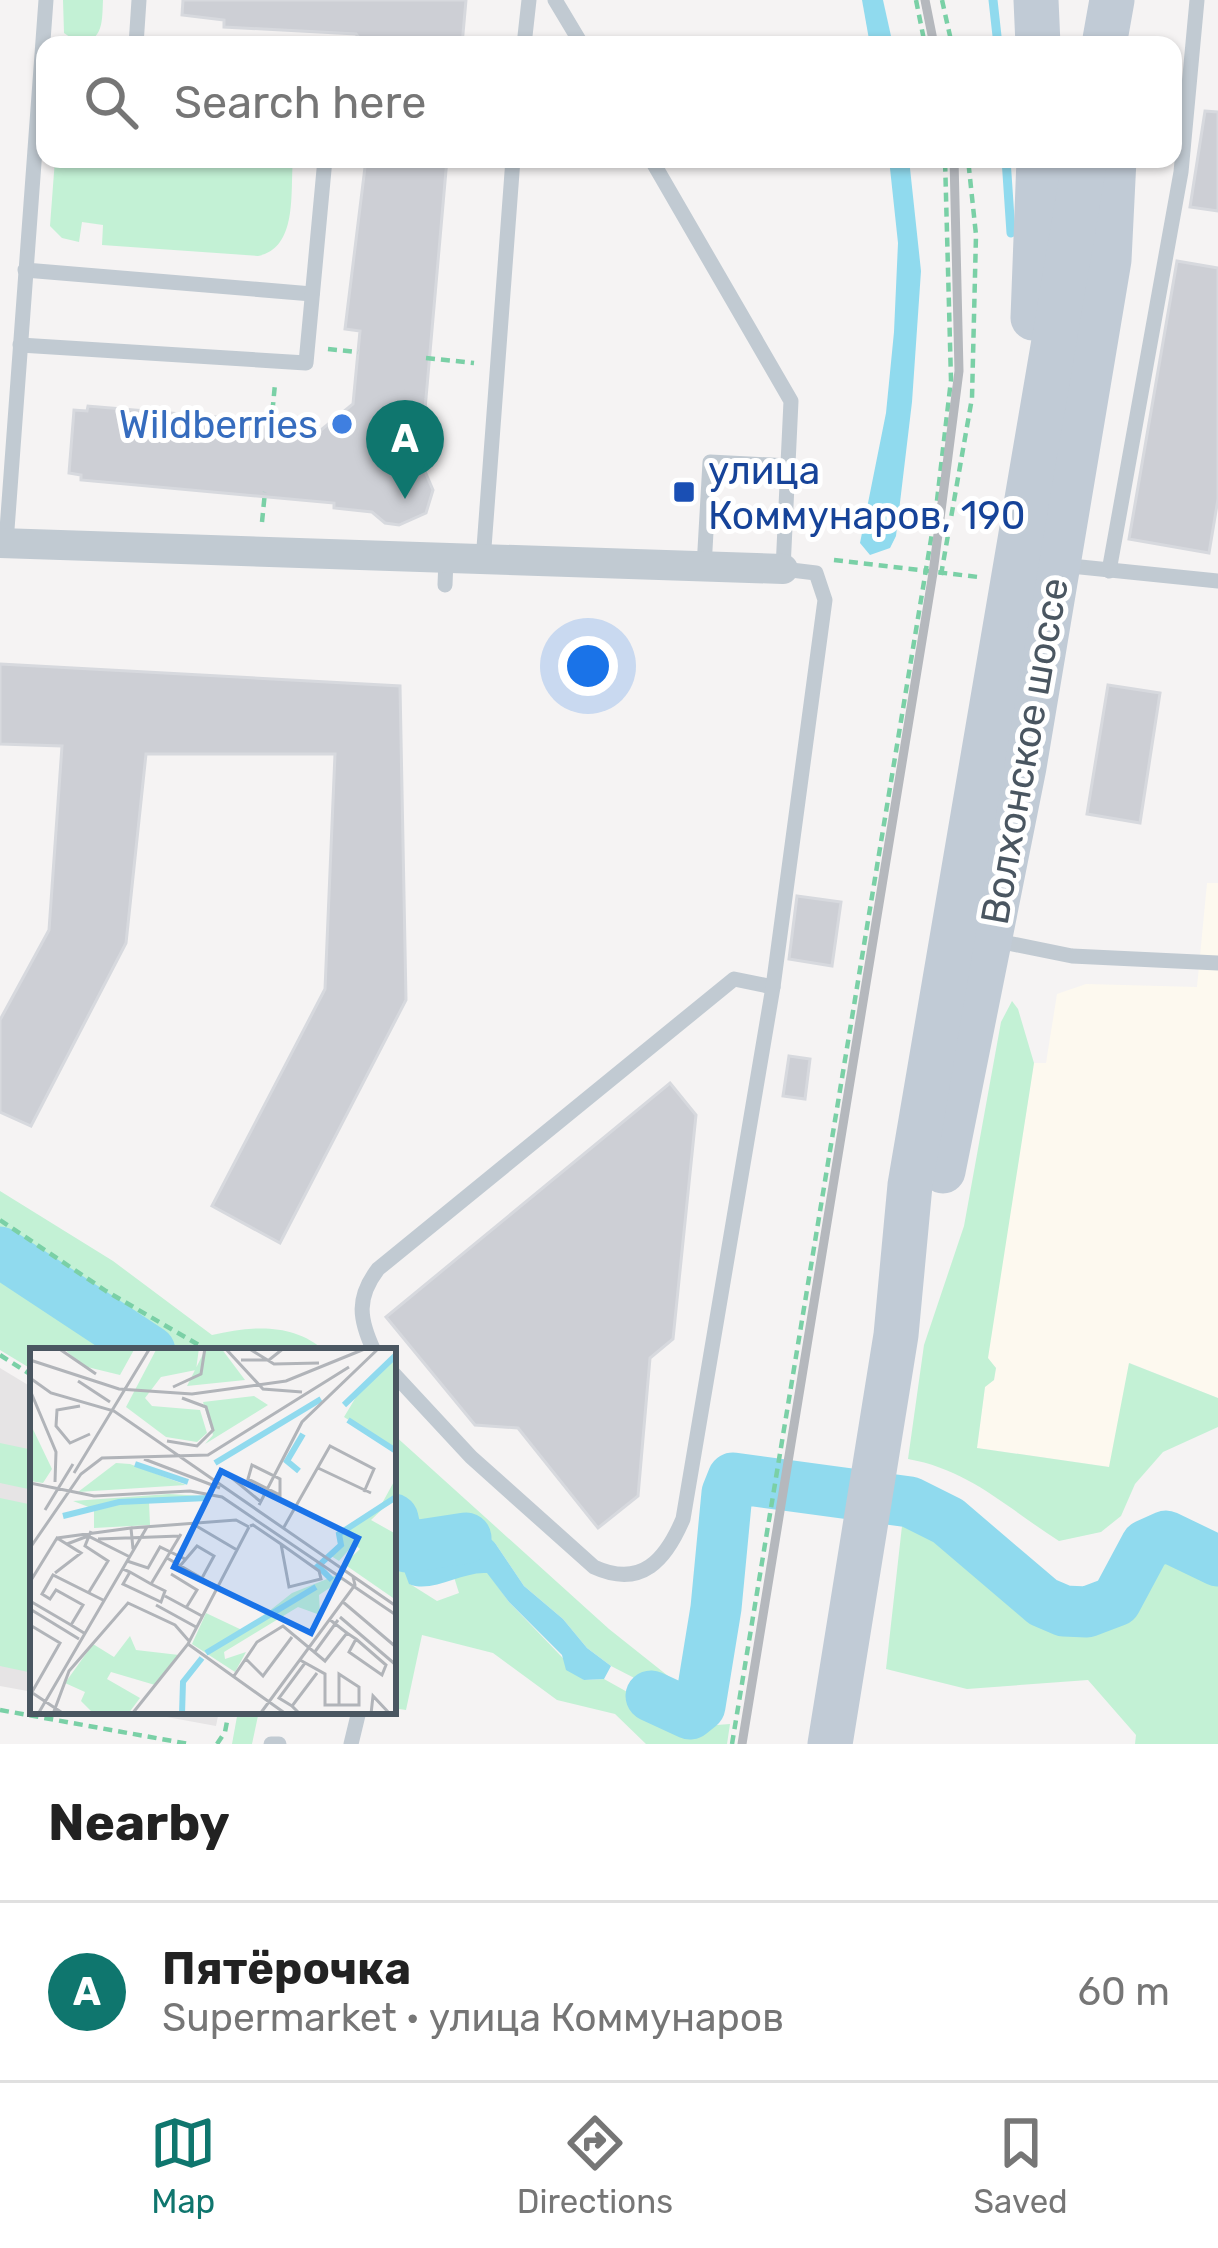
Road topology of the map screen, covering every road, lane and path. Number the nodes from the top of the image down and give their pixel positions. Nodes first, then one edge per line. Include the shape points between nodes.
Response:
1 (46, 0) edge
2 (140, 0) edge
3 (529, 0) edge
4 (555, 0) edge
5 (916, 0) edge
6 (942, 0) edge
7 (1036, 0) edge
8 (1112, 0) edge
9 (1121, 0) edge
10 (1197, 0) edge
11 (44, 36) edge
12 (137, 36) edge
13 (525, 36) edge
14 (577, 36) edge
15 (923, 36) edge
16 (950, 36) edge
17 (1038, 36) edge
18 (1106, 36) edge
19 (1120, 36) edge
20 (36, 141) edge
21 (1182, 161) edge
22 (324, 168) edge
23 (511, 168) edge
24 (656, 168) edge
25 (945, 168) edge
26 (969, 168) edge
27 (1039, 168) edge
28 (1084, 168) edge
29 (1114, 168) edge
30 (1181, 168) edge
31 (25, 271) junction
32 (313, 294) junction
33 (20, 345) junction
34 (308, 347) junction
35 (358, 352) dead end
36 (426, 358) dead end
37 (278, 361) junction
38 (497, 364) junction
39 (271, 426) dead end
40 (789, 466) junction
41 (3, 543) edge
42 (483, 561) junction
43 (1021, 566) junction
44 (704, 567) junction
45 (783, 569) junction
46 (924, 571) junction
47 (1109, 571) junction
48 (940, 575) junction
49 (1218, 581) edge
50 (972, 936) junction
51 (1218, 963) edge
52 (773, 987) junction
53 (0, 1220) edge
54 (204, 1348) edge
55 (373, 1348) edge
56 (0, 1355) edge
57 (30, 1374) edge
58 (396, 1376) edge
59 (0, 1710) edge
60 (228, 1714) edge
61 (146, 1740) edge
62 (190, 1744) edge
63 (217, 1744) edge
64 (732, 1744) edge
65 (830, 1744) edge

1 - 11 lane
2 - 12 lane
3 - 13 lane
4 - 14 lane
5 - 15 path
6 - 16 path
7 - 17 main road
8 - 18 main road
9 - 19 main road
10 - 21 lane
20 - 31 lane
22 - 32 lane
23 - 38 lane
24 - 40 lane via 791,401
25 - 46 path via 951,380
26 - 48 path via 976,235 972,398
27 - 43 main road
28 - 43 main road, Волхонское шоссе
29 - 43 main road, Волхонское шоссе via 1109,260
30 - 47 lane
31 - 32 lane
31 - 33 lane
32 - 34 lane
33 - 37 lane
33 - 41 lane
34 - 35 path
34 - 37 lane via 306,363
36 - 38 path
37 - 39 path
38 - 42 lane
40 - 44 lane via 710,462
40 - 45 lane
41 - 42 street via 446,572
42 - 44 street
43 - 47 lane
43 - 48 path
43 - 50 main road, Волхонское шоссе
44 - 45 street
45 - 46 path via 812,557
45 - 52 lane via 816,573 825,600
46 - 48 path
46 - 64 path
47 - 49 lane
50 - 51 lane via 1072,956
50 - 65 main road, Волхонское шоссе via 934,1210 896,1335
52 - 55 lane via 734,979 378,1269 361,1304
52 - 58 lane via 683,1519 669,1551 631,1573 594,1567 471,1457
53 - 54 path
56 - 57 path
59 - 61 path
60 - 63 path
61 - 62 path

